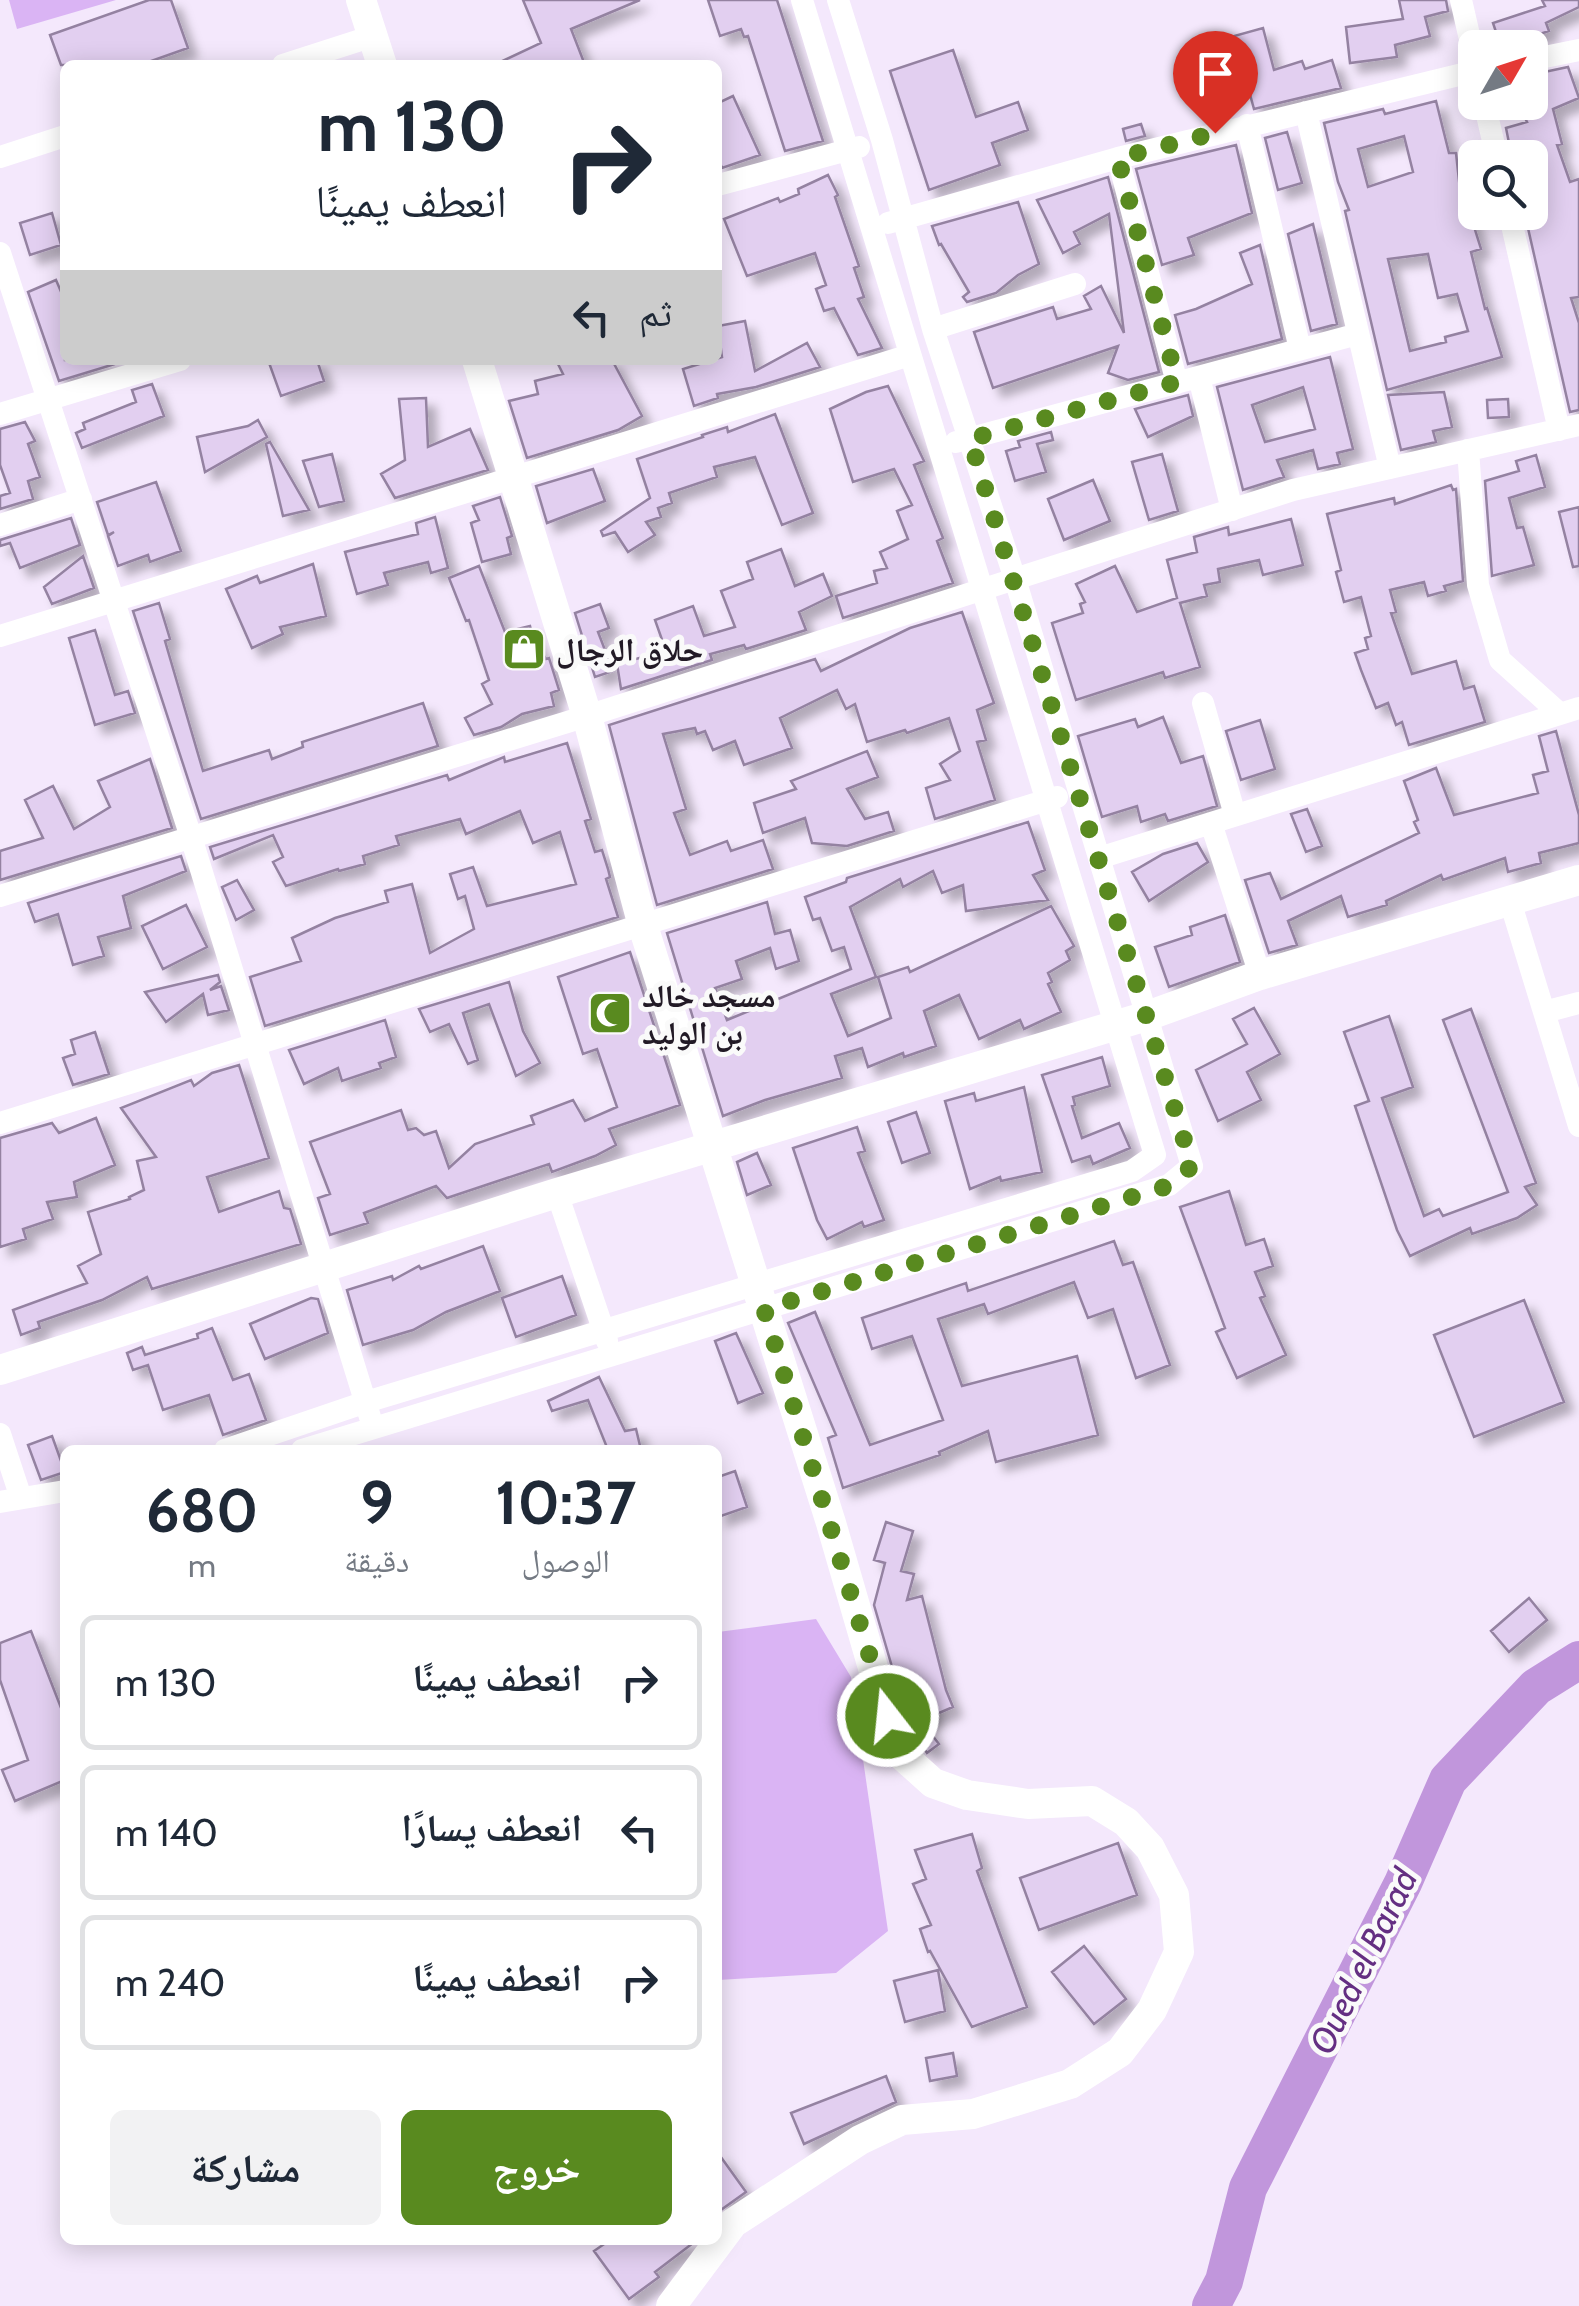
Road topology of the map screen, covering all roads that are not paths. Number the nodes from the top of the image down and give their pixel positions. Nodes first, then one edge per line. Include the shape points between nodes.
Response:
1 (361, 0) edge
2 (802, 0) edge
3 (838, 0) edge
4 (1461, 0) edge
5 (1468, 30) edge
6 (377, 50) edge
7 (1579, 50) edge
8 (1548, 56) edge
9 (314, 60) edge
10 (1458, 75) edge
11 (1306, 112) junction
12 (1247, 125) junction
13 (60, 138) edge
14 (882, 140) junction
15 (848, 150) junction
16 (0, 157) edge
17 (1118, 158) junction
18 (722, 184) edge
19 (903, 220) junction
20 (870, 227) junction
21 (1514, 230) edge
22 (0, 253) edge
23 (1075, 284) dead end
24 (933, 329) junction
25 (1358, 334) junction
26 (1300, 350) junction
27 (910, 355) junction
28 (163, 365) edge
29 (479, 365) edge
30 (1188, 380) junction
31 (48, 399) junction
32 (0, 414) edge
33 (1569, 427) edge
34 (970, 439) junction
35 (938, 447) junction
36 (1468, 450) junction
37 (1390, 468) junction
38 (514, 478) junction
39 (81, 499) junction
40 (1232, 510) junction
41 (0, 524) edge
42 (1016, 579) junction
43 (982, 590) junction
44 (114, 601) junction
45 (0, 636) edge
46 (1203, 703) dead end
47 (1569, 711) edge
48 (587, 716) junction
49 (1078, 790) junction
50 (1046, 800) junction
51 (1236, 815) junction
52 (1211, 822) junction
53 (192, 837) junction
54 (1099, 858) junction
55 (1579, 880) edge
56 (0, 896) edge
57 (1510, 900) junction
58 (643, 926) junction
59 (1260, 975) junction
60 (1579, 1003) edge
61 (1544, 1012) junction
62 (1147, 1016) junction
63 (1116, 1026) junction
64 (255, 1045) junction
65 (0, 1122) edge
66 (1579, 1126) edge
67 (713, 1148) junction
68 (557, 1192) junction
69 (324, 1267) junction
70 (760, 1297) junction
71 (604, 1331) junction
72 (613, 1356) junction
73 (0, 1370) edge
74 (366, 1402) junction
75 (374, 1430) junction
76 (0, 1434) edge
77 (241, 1445) edge
78 (320, 1445) edge
79 (60, 1492) edge
80 (11, 1500) edge
81 (722, 2239) edge
82 (717, 2245) edge
83 (671, 2306) edge

1 - 6 main road
2 - 15 street
3 - 14 street
4 - 5 street
6 - 9 street
7 - 8 street
10 - 11 street
11 - 12 street
11 - 25 street
12 - 17 street
12 - 26 street
13 - 16 street
14 - 15 street
14 - 19 street
15 - 18 street
15 - 20 street
17 - 19 street
17 - 30 street
19 - 20 street
19 - 24 street
20 - 27 street
21 - 33 street
22 - 31 street
23 - 24 street
24 - 34 street
25 - 26 street
25 - 37 street
26 - 30 street
27 - 35 street
27 - 38 street
28 - 31 street
29 - 38 main road
30 - 34 street
30 - 40 street
31 - 32 street
31 - 39 street
33 - 36 street
34 - 35 street
34 - 42 street
35 - 43 street
36 - 37 street
36 - 47 street via 1478,585 1500,660
37 - 40 street
38 - 44 street
38 - 48 main road
39 - 41 street
39 - 44 street
40 - 42 street
42 - 43 street
42 - 49 street
43 - 48 street
43 - 50 street
44 - 45 street
44 - 53 street
46 - 51 street
47 - 51 street
48 - 53 street
48 - 58 main road
49 - 50 street
49 - 54 street
50 - 58 street
50 - 63 street
51 - 52 street
52 - 54 street
52 - 59 street
53 - 56 street
53 - 64 street
54 - 62 street
55 - 57 main road
57 - 59 main road
57 - 61 street
58 - 64 street
58 - 67 main road
59 - 62 main road
60 - 61 street
61 - 66 street
62 - 63 main road
62 - 70 street via 1192,1166 1168,1186
63 - 67 main road
63 - 70 street via 1156,1154 1132,1172
64 - 65 street
64 - 69 street
67 - 68 main road
67 - 70 main road
68 - 69 main road
68 - 71 street
69 - 73 main road
69 - 74 street
70 - 71 street
70 - 72 street
70 - 81 main road via 904,1757 933,1783 967,1795 1028,1804 1092,1801 1126,1822 1150,1848 1174,1895 1179,1952 1152,2010 1120,2052 1070,2084 973,2114 902,2120 860,2140 733,2224
71 - 72 street
71 - 74 street
72 - 75 street
74 - 75 street
74 - 77 street
75 - 78 street
76 - 80 street
79 - 80 street
82 - 83 main road

